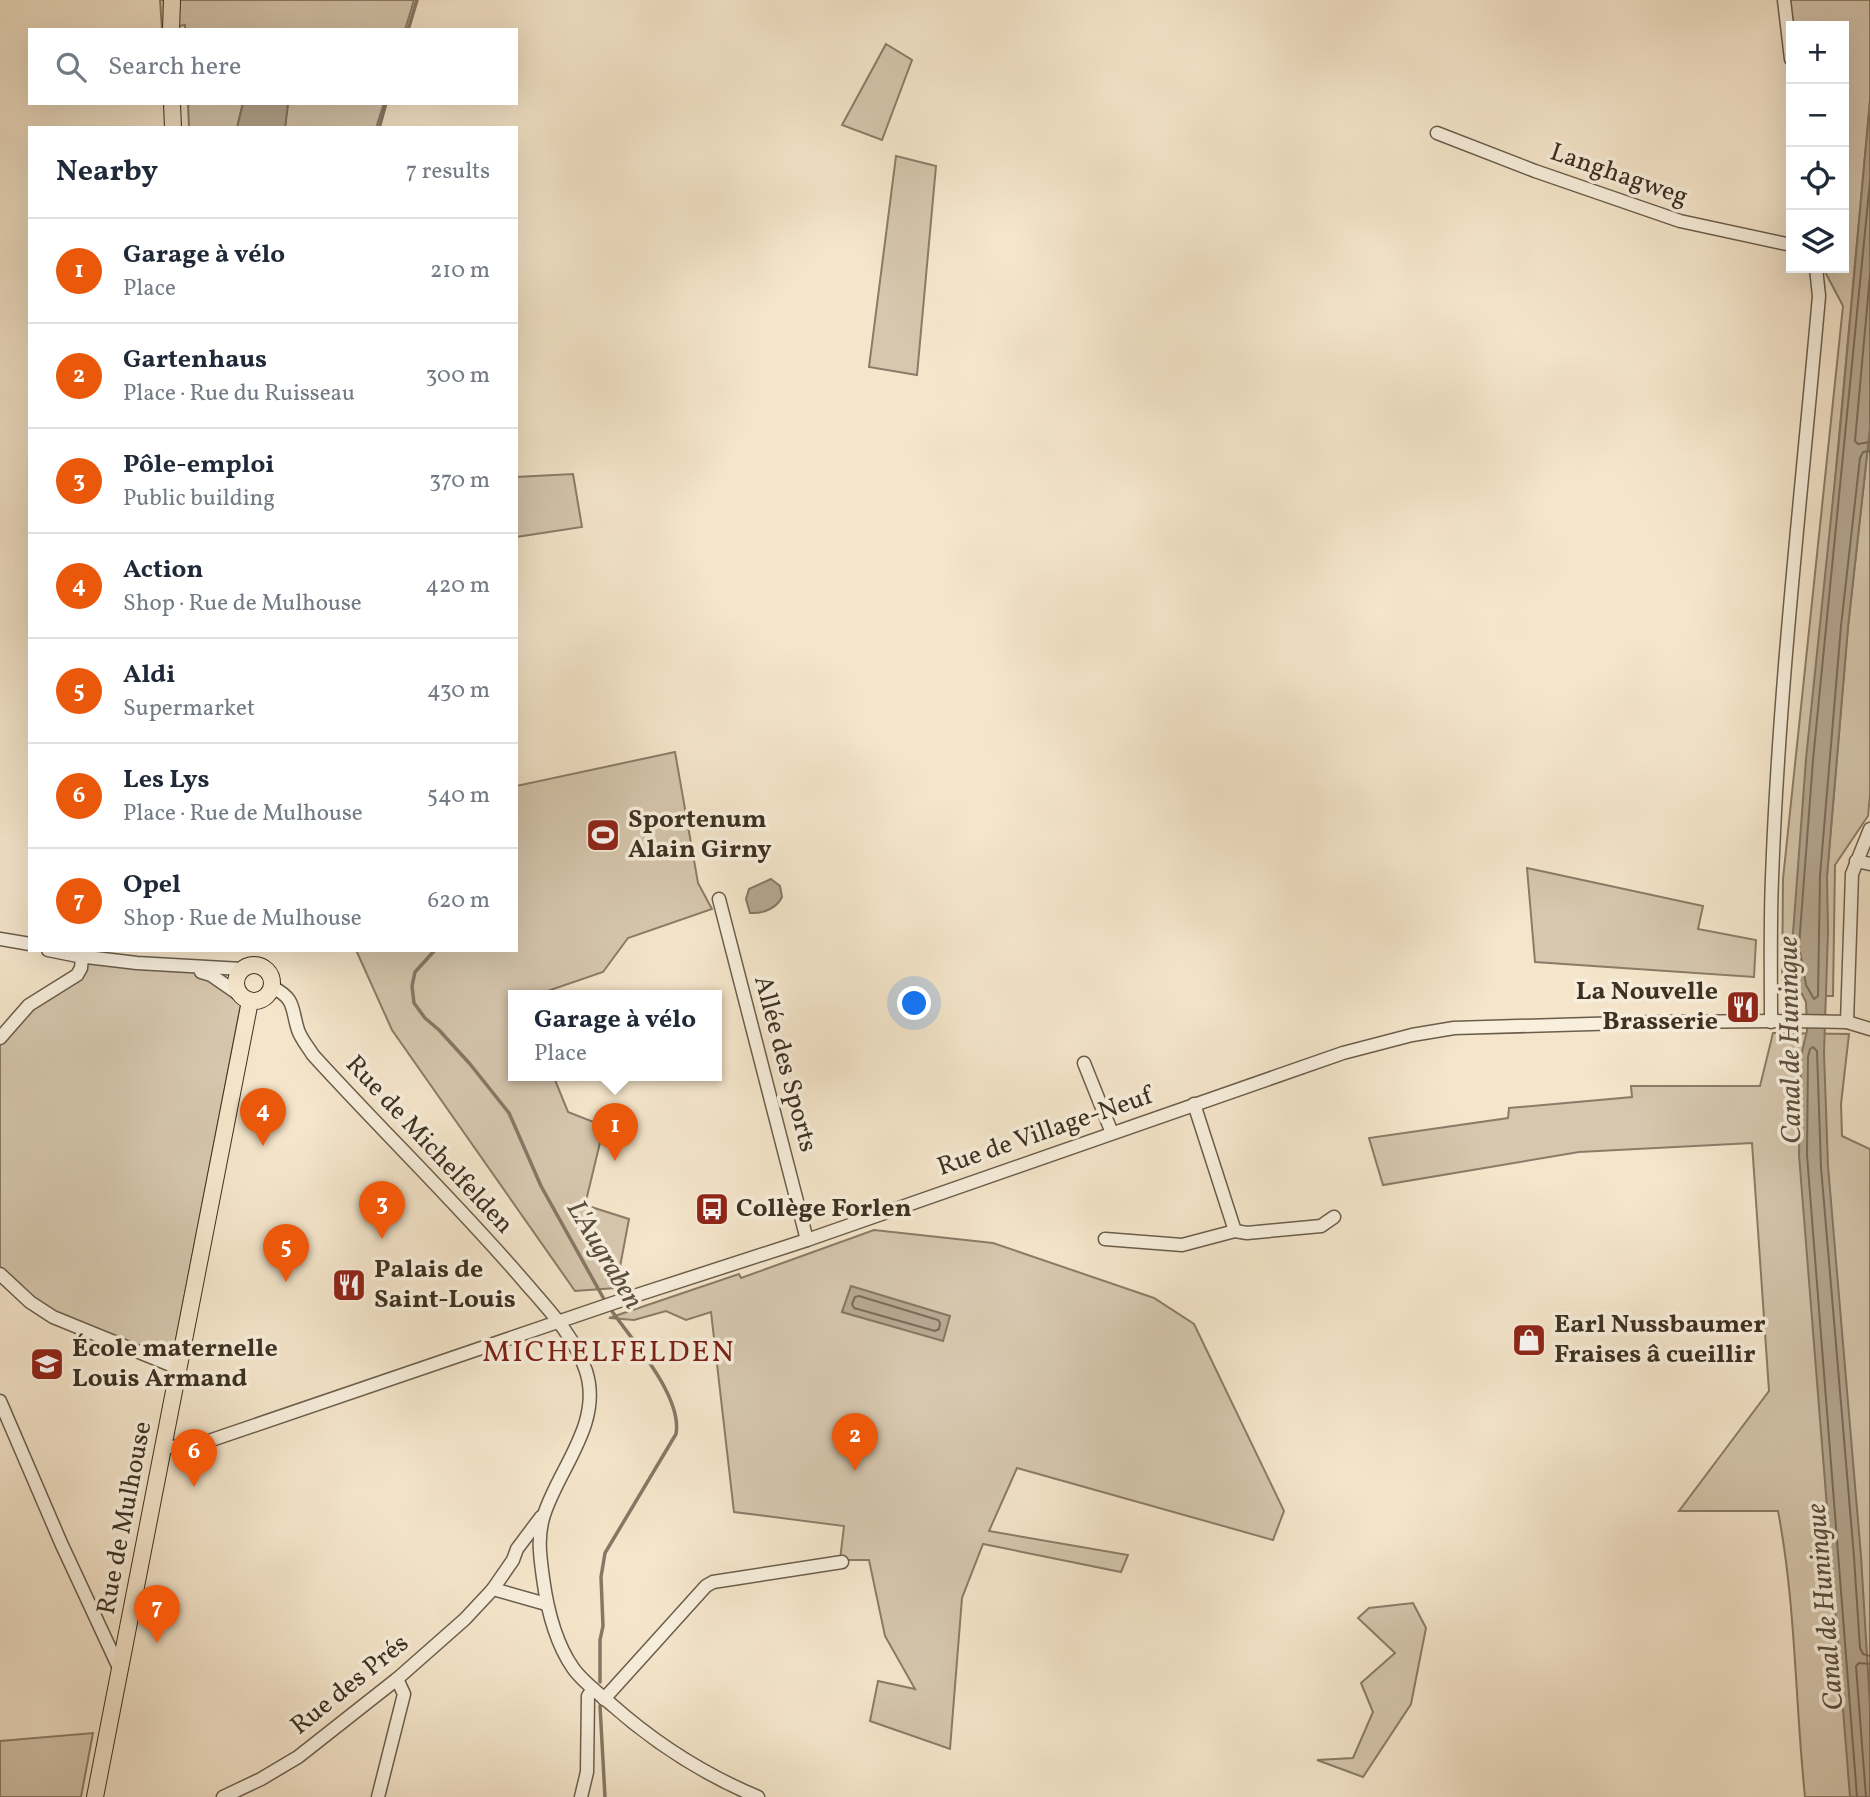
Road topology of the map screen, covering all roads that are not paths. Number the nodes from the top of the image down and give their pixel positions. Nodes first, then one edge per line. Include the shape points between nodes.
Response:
1 (172, 0) edge
2 (1784, 0) edge
3 (1786, 21) edge
4 (171, 28) edge
5 (172, 105) edge
6 (173, 126) edge
7 (1437, 134) dead end
8 (1786, 244) edge
9 (1817, 273) edge
10 (1870, 829) edge
11 (1856, 861) junction
12 (1870, 864) edge
13 (719, 899) dead end
14 (0, 939) edge
15 (28, 944) edge
16 (58, 952) edge
17 (82, 957) junction
18 (253, 962) edge
19 (187, 967) junction
20 (272, 987) junction
21 (245, 998) junction
22 (1770, 1022) junction
23 (1843, 1022) junction
24 (1870, 1029) edge
25 (0, 1038) edge
26 (1084, 1063) dead end
27 (1194, 1104) junction
28 (1112, 1133) junction
29 (1334, 1217) dead end
30 (1235, 1231) junction
31 (1105, 1239) dead end
32 (807, 1240) junction
33 (0, 1275) edge
34 (559, 1323) junction
35 (178, 1368) junction
36 (0, 1401) edge
37 (164, 1447) junction
38 (545, 1512) junction
39 (539, 1539) junction
40 (517, 1549) junction
41 (842, 1562) dead end
42 (493, 1589) junction
43 (546, 1604) junction
44 (120, 1670) junction
45 (397, 1679) junction
46 (593, 1689) junction
47 (604, 1699) junction
48 (737, 1793) edge
49 (95, 1797) edge
50 (223, 1797) edge
51 (378, 1797) edge
52 (582, 1797) edge
53 (758, 1797) edge

1 - 4 main road
2 - 3 street
5 - 6 main road
7 - 8 street, Langhagweg via 1680,221
9 - 22 street via 1819,296 1772,879
10 - 11 street
11 - 12 street
11 - 23 street
13 - 32 street, Allée des Sports
14 - 15 street
16 - 17 street
17 - 19 street
17 - 25 street via 78,975 29,1004
18 - 19 street
18 - 20 main road via 270,973
18 - 21 main road via 237,976 236,985
19 - 21 street via 211,975
20 - 21 main road via 262,1000
20 - 34 street, Rue de Michelfelden via 294,1007 298,1032 313,1055 492,1244
21 - 35 main road, Rue de Mulhouse
22 - 23 street, Rue de Village-Neuf
22 - 27 street, Rue de Village-Neuf via 1454,1028 1343,1053
23 - 24 street, Rue de Village-Neuf
26 - 28 street
27 - 28 street, Rue de Village-Neuf
27 - 30 street
28 - 32 street, Rue de Village-Neuf
29 - 30 street via 1321,1226
30 - 31 street via 1182,1245
32 - 34 street, Rue de Village-Neuf
33 - 35 street via 53,1317
34 - 37 street, Rue de Village-Neuf via 194,1446
34 - 38 street, Rue de Michelfelden via 587,1373 590,1406
35 - 37 main road, Rue de Mulhouse
36 - 44 street
37 - 44 main road, Rue de Mulhouse
38 - 39 street, Rue de Michelfelden
38 - 40 street, Rue des Prés
39 - 40 street
39 - 43 street, Rue de Michelfelden
40 - 42 street, Rue des Prés
41 - 47 street via 706,1586
42 - 43 street
42 - 45 street, Rue des Prés
43 - 46 street, Rue de Michelfelden via 573,1668
44 - 49 main road, Rue de Mulhouse
45 - 50 street, Rue des Prés via 298,1757
45 - 51 street via 404,1694 388,1728
46 - 47 street, Rue de Michelfelden
46 - 52 street via 588,1696 587,1772
47 - 48 street, Rue de Michelfelden via 676,1756
48 - 53 street, Rue de Michelfelden

